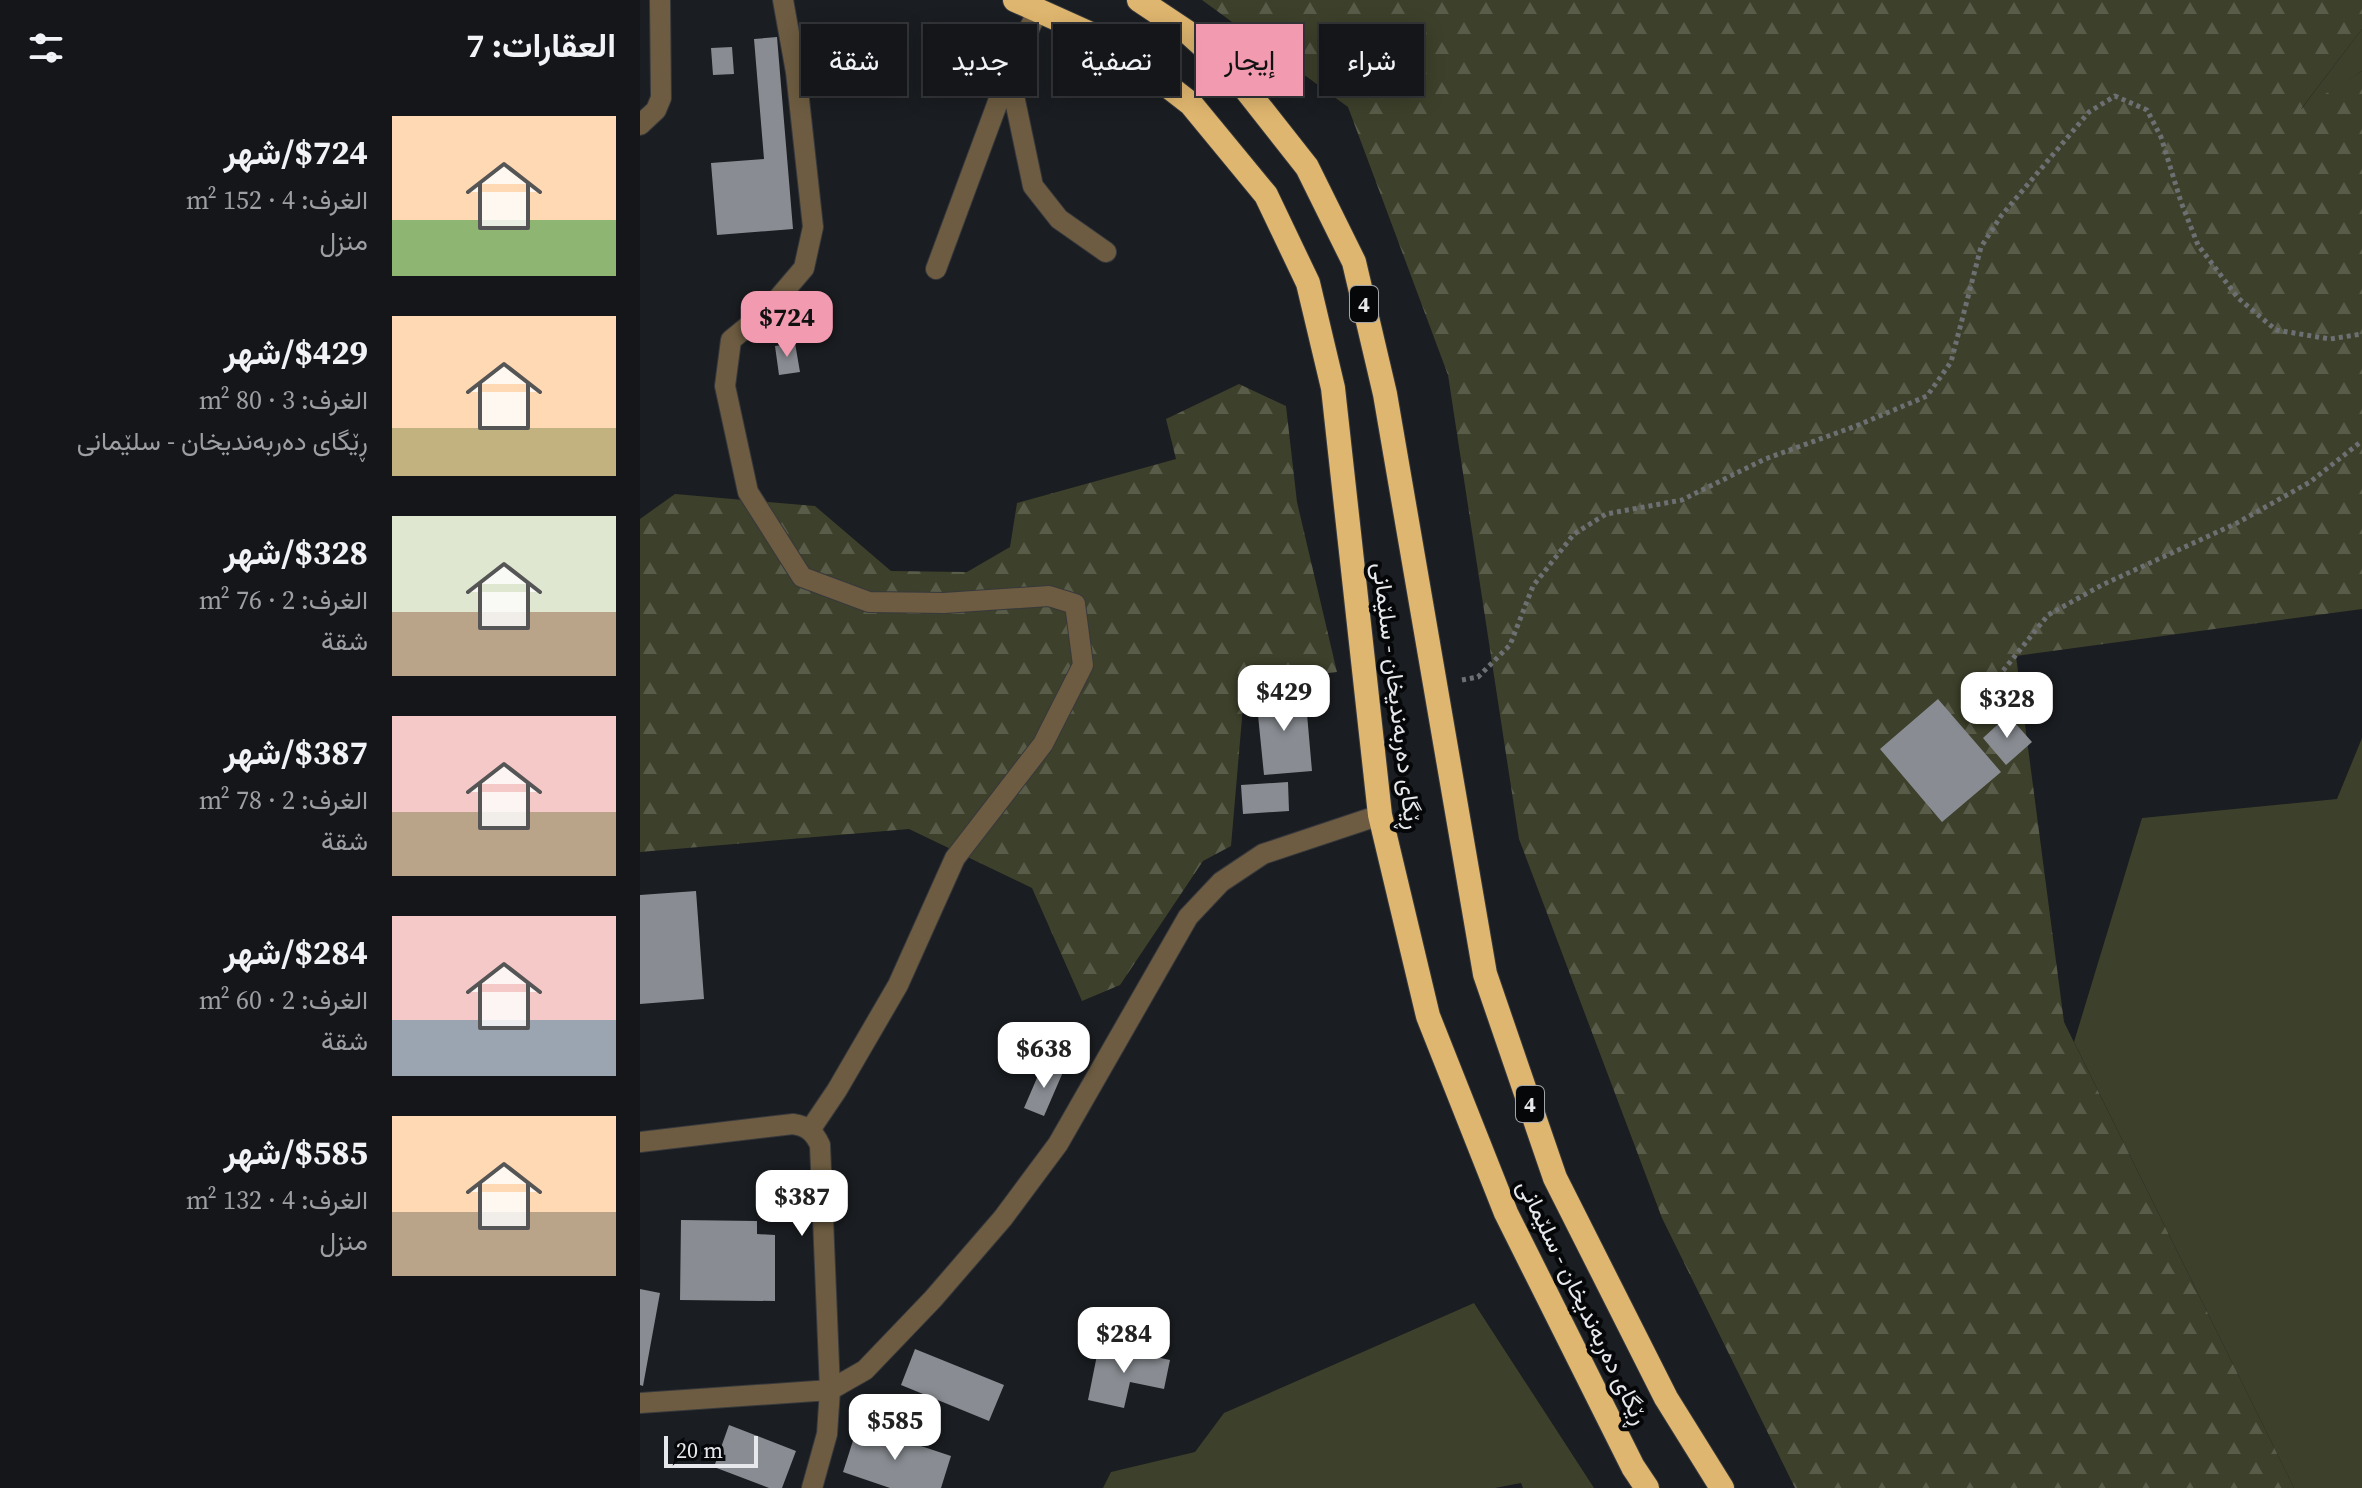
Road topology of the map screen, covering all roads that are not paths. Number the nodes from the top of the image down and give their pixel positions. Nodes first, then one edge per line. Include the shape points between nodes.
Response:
1 (660, 0) edge
2 (783, 0) edge
3 (1015, 0) edge
4 (1139, 0) edge
5 (1038, 10) junction
6 (1031, 24) edge
7 (1000, 96) edge
8 (1014, 96) edge
9 (640, 125) edge
10 (1106, 252) dead end
11 (936, 269) dead end
12 (1380, 815) junction
13 (810, 1130) junction
14 (640, 1142) edge
15 (830, 1390) junction
16 (640, 1403) edge
17 (812, 1488) edge
18 (1647, 1488) edge
19 (1722, 1488) edge

1 - 9 street via 661,98
2 - 13 street via 813,227 804,268 769,309 731,340 725,386 748,492 802,577 869,602 1049,596 1075,604 1083,665 1043,744 955,858 898,985
3 - 5 highway, ڕێگای دەربەندیخان - سلێمانی / 4
4 - 19 highway, ڕێگای دەربەندیخان - سلێمانی / 4 via 1190,34 1233,73 1307,167 1354,262 1385,394 1485,974 1555,1178 1666,1398
5 - 6 street
5 - 12 highway, ڕێگای دەربەندیخان - سلێمانی / 4 via 1115,45 1191,104 1266,195 1308,283 1333,388
7 - 11 street
8 - 10 street via 1033,186 1059,219
12 - 15 street via 1263,854 1221,882 1188,917 1058,1144 1003,1218 865,1370
12 - 18 highway, ڕێگای دەربەندیخان - سلێمانی / 4 via 1428,1016 1516,1233
13 - 14 street via 793,1124
13 - 15 street via 820,1145
15 - 16 street
15 - 17 street via 827,1434

